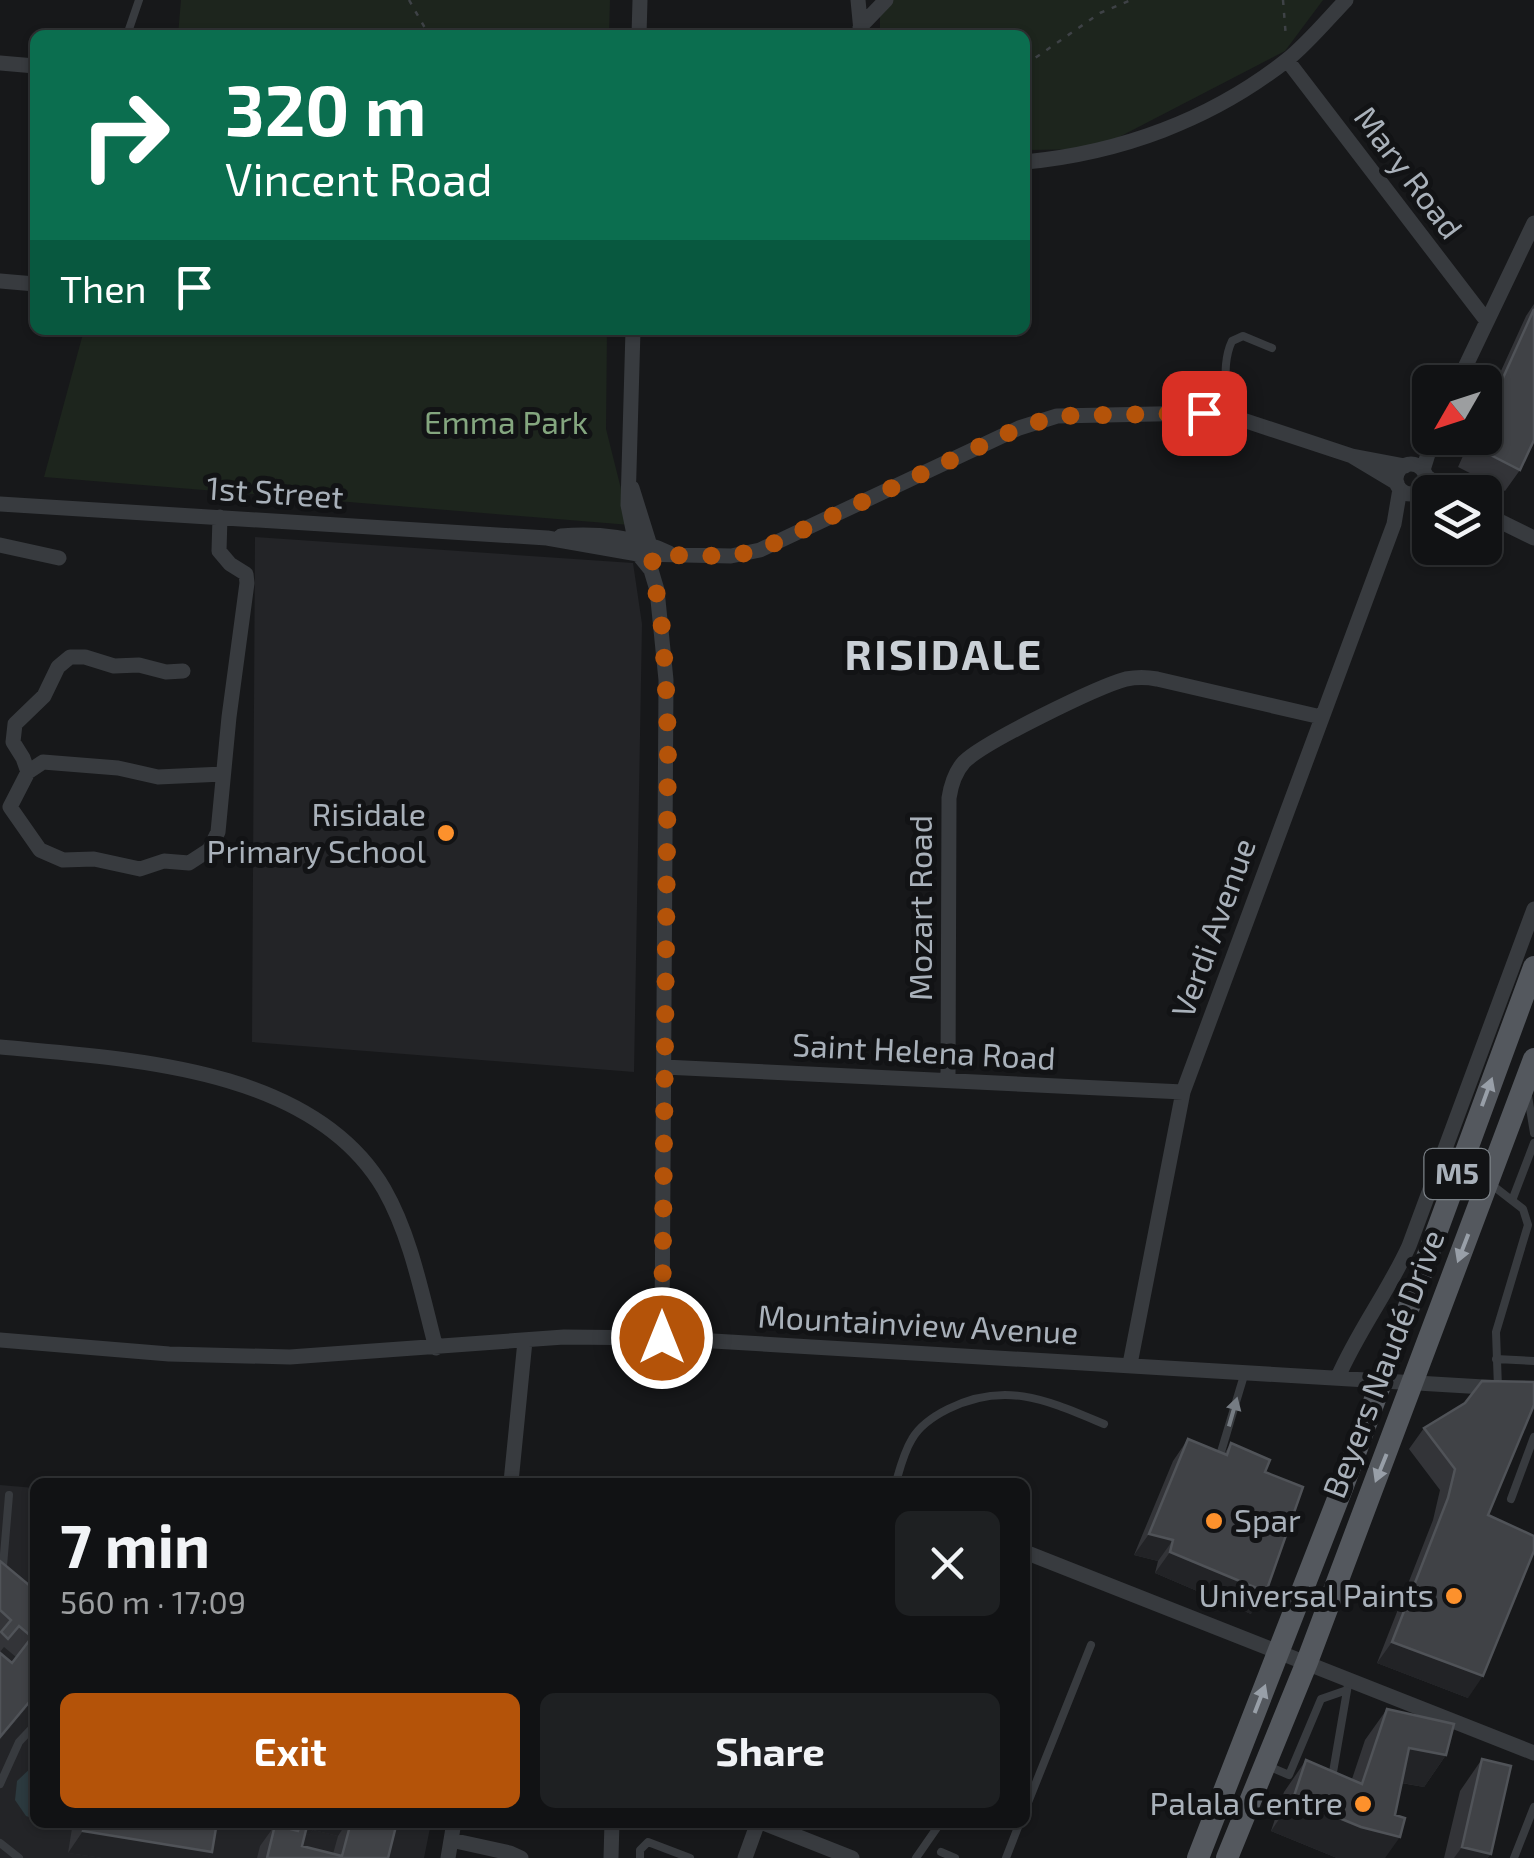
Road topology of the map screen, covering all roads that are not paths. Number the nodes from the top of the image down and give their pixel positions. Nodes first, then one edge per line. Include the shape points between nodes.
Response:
1 (140, 0) edge
2 (640, 0) edge
3 (858, 0) edge
4 (886, 0) edge
5 (1346, 0) edge
6 (129, 30) edge
7 (639, 30) edge
8 (861, 30) edge
9 (862, 30) edge
10 (1287, 60) junction
11 (0, 63) edge
12 (30, 66) edge
13 (1030, 161) edge
14 (1534, 223) edge
15 (0, 281) edge
16 (30, 284) edge
17 (1486, 320) junction
18 (633, 335) edge
19 (1272, 348) dead end
20 (1466, 365) edge
21 (1225, 416) junction
22 (1423, 455) edge
23 (1352, 456) junction
24 (1416, 469) junction
25 (1418, 475) edge
26 (1424, 475) edge
27 (1412, 491) edge
28 (0, 504) edge
29 (220, 517) junction
30 (1502, 522) edge
31 (1534, 538) edge
32 (0, 545) edge
33 (649, 553) junction
34 (58, 558) dead end
35 (183, 671) dead end
36 (1321, 718) junction
37 (28, 772) junction
38 (224, 774) junction
39 (1534, 908) edge
40 (1534, 966) edge
41 (0, 1047) edge
42 (1534, 1059) edge
43 (664, 1067) junction
44 (948, 1081) junction
45 (1525, 1082) junction
46 (1182, 1092) junction
47 (1534, 1133) edge
48 (1534, 1143) edge
49 (1488, 1182) junction
50 (1512, 1198) junction
51 (662, 1338) junction
52 (0, 1340) edge
53 (526, 1341) junction
54 (436, 1348) junction
55 (1496, 1359) junction
56 (1534, 1361) edge
57 (1130, 1364) junction
58 (1244, 1372) junction
59 (1338, 1377) junction
60 (1381, 1381) junction
61 (1414, 1382) junction
62 (1498, 1388) junction
63 (1534, 1390) edge
64 (1104, 1424) dead end
65 (1534, 1437) edge
66 (1222, 1452) edge
67 (511, 1478) edge
68 (897, 1478) edge
69 (9, 1494) dead end
70 (1512, 1499) dead end
71 (1030, 1554) edge
72 (2, 1566) edge
73 (14, 1577) edge
74 (1091, 1645) dead end
75 (1278, 1652) junction
76 (1307, 1662) junction
77 (1348, 1684) junction
78 (30, 1730) edge
79 (1534, 1753) edge
80 (1264, 1765) junction
81 (1289, 1775) junction
82 (1307, 1781) edge
83 (0, 1784) edge
84 (1324, 1787) edge
85 (1030, 1798) edge
86 (1534, 1807) edge
87 (453, 1828) edge
88 (612, 1828) edge
89 (758, 1828) edge
90 (772, 1828) edge
91 (936, 1828) edge
92 (1018, 1828) edge
93 (451, 1840) junction
94 (0, 1842) edge
95 (941, 1852) dead end
96 (824, 1853) edge
97 (1232, 1854) edge
98 (19, 1858) edge
99 (448, 1858) edge
100 (521, 1858) edge
101 (611, 1858) edge
102 (640, 1858) edge
103 (690, 1858) edge
104 (745, 1858) edge
105 (852, 1858) edge
106 (916, 1858) edge
107 (956, 1858) edge
108 (1006, 1858) edge
109 (1198, 1858) edge
110 (1514, 1858) edge

1 - 6 lane
2 - 7 street
3 - 8 street
4 - 9 street
5 - 10 street
10 - 13 street via 1148,138
10 - 17 street, Mary Road
11 - 12 street
14 - 17 street
15 - 16 street
17 - 20 street
18 - 33 street via 631,485
19 - 21 lane via 1244,336 1232,342 1224,363
21 - 23 street, 1st Street
21 - 33 street, 1st Street via 1057,416 760,550 731,556
22 - 24 street
23 - 24 street
23 - 27 street
24 - 25 street
24 - 26 street
24 - 27 street via 1396,476
27 - 36 street, Verdi Avenue
28 - 29 street, 1st Street
29 - 33 street, 1st Street via 547,538
29 - 38 street via 219,552 246,574 247,583
30 - 31 street
32 - 34 street
33 - 43 street via 668,746
35 - 37 street via 67,659 44,696 15,724 13,742
36 - 44 street, Mozart Road via 1144,676 1076,700 962,764 949,798
36 - 46 street, Verdi Avenue
37 - 38 street via 52,761 158,777
37 - 38 street via 10,807 40,850 62,860 140,869 189,863 209,850 218,832
39 - 59 street, Beyers Naudé Drive via 1408,1246
60 -> 40 main road, Beyers Naudé Drive / M5
41 - 54 street via 134,1060 306,1110 358,1154 384,1188
42 - 45 main road, Beyers Naudé Drive / M5
43 - 44 street, Saint Helena Road
43 - 51 street
44 - 46 street, Saint Helena Road
45 - 47 lane
45 - 49 main road, Beyers Naudé Drive / M5
46 - 57 street, Verdi Avenue
48 - 50 lane
49 - 50 lane
49 -> 61 main road, Beyers Naudé Drive / M5
50 - 55 lane via 1528,1225 1500,1313
51 - 53 street, Mountainview Avenue
51 - 57 street, Mountainview Avenue
52 - 54 street, Mountainview Avenue via 219,1356
53 - 54 street, Mountainview Avenue
53 - 67 street
55 - 56 lane
55 - 62 lane
57 - 58 street, Mountainview Avenue
58 - 59 street, Mountainview Avenue via 1300,1382
66 -> 58 lane
59 - 60 street, Mountainview Avenue
60 - 61 street, Mountainview Avenue
60 - 75 main road, Beyers Naudé Drive / M5
61 - 62 street, Mountainview Avenue
61 -> 76 main road, Beyers Naudé Drive / M5
62 - 63 street, Mountainview Avenue
64 - 68 lane via 1032,1396 984,1395 942,1412 917,1432
65 - 70 lane
69 - 72 lane
71 - 75 street
72 - 73 lane
74 - 85 lane
75 - 76 street
109 -> 75 main road, Beyers Naudé Drive / M5
76 - 77 street
76 - 80 main road, Beyers Naudé Drive / M5
77 - 79 street
77 - 81 lane via 1322,1699
77 - 84 lane via 1332,1781
78 - 83 lane
80 - 81 lane
80 - 97 main road, Beyers Naudé Drive / M5
81 - 82 lane
86 - 110 lane
87 - 93 street
88 - 101 street
89 - 104 street
90 - 96 street
91 - 106 lane
92 - 108 lane
93 - 99 street
93 - 100 street
94 - 98 lane
95 - 107 lane
96 - 105 street
102 - 103 lane via 648,1842

